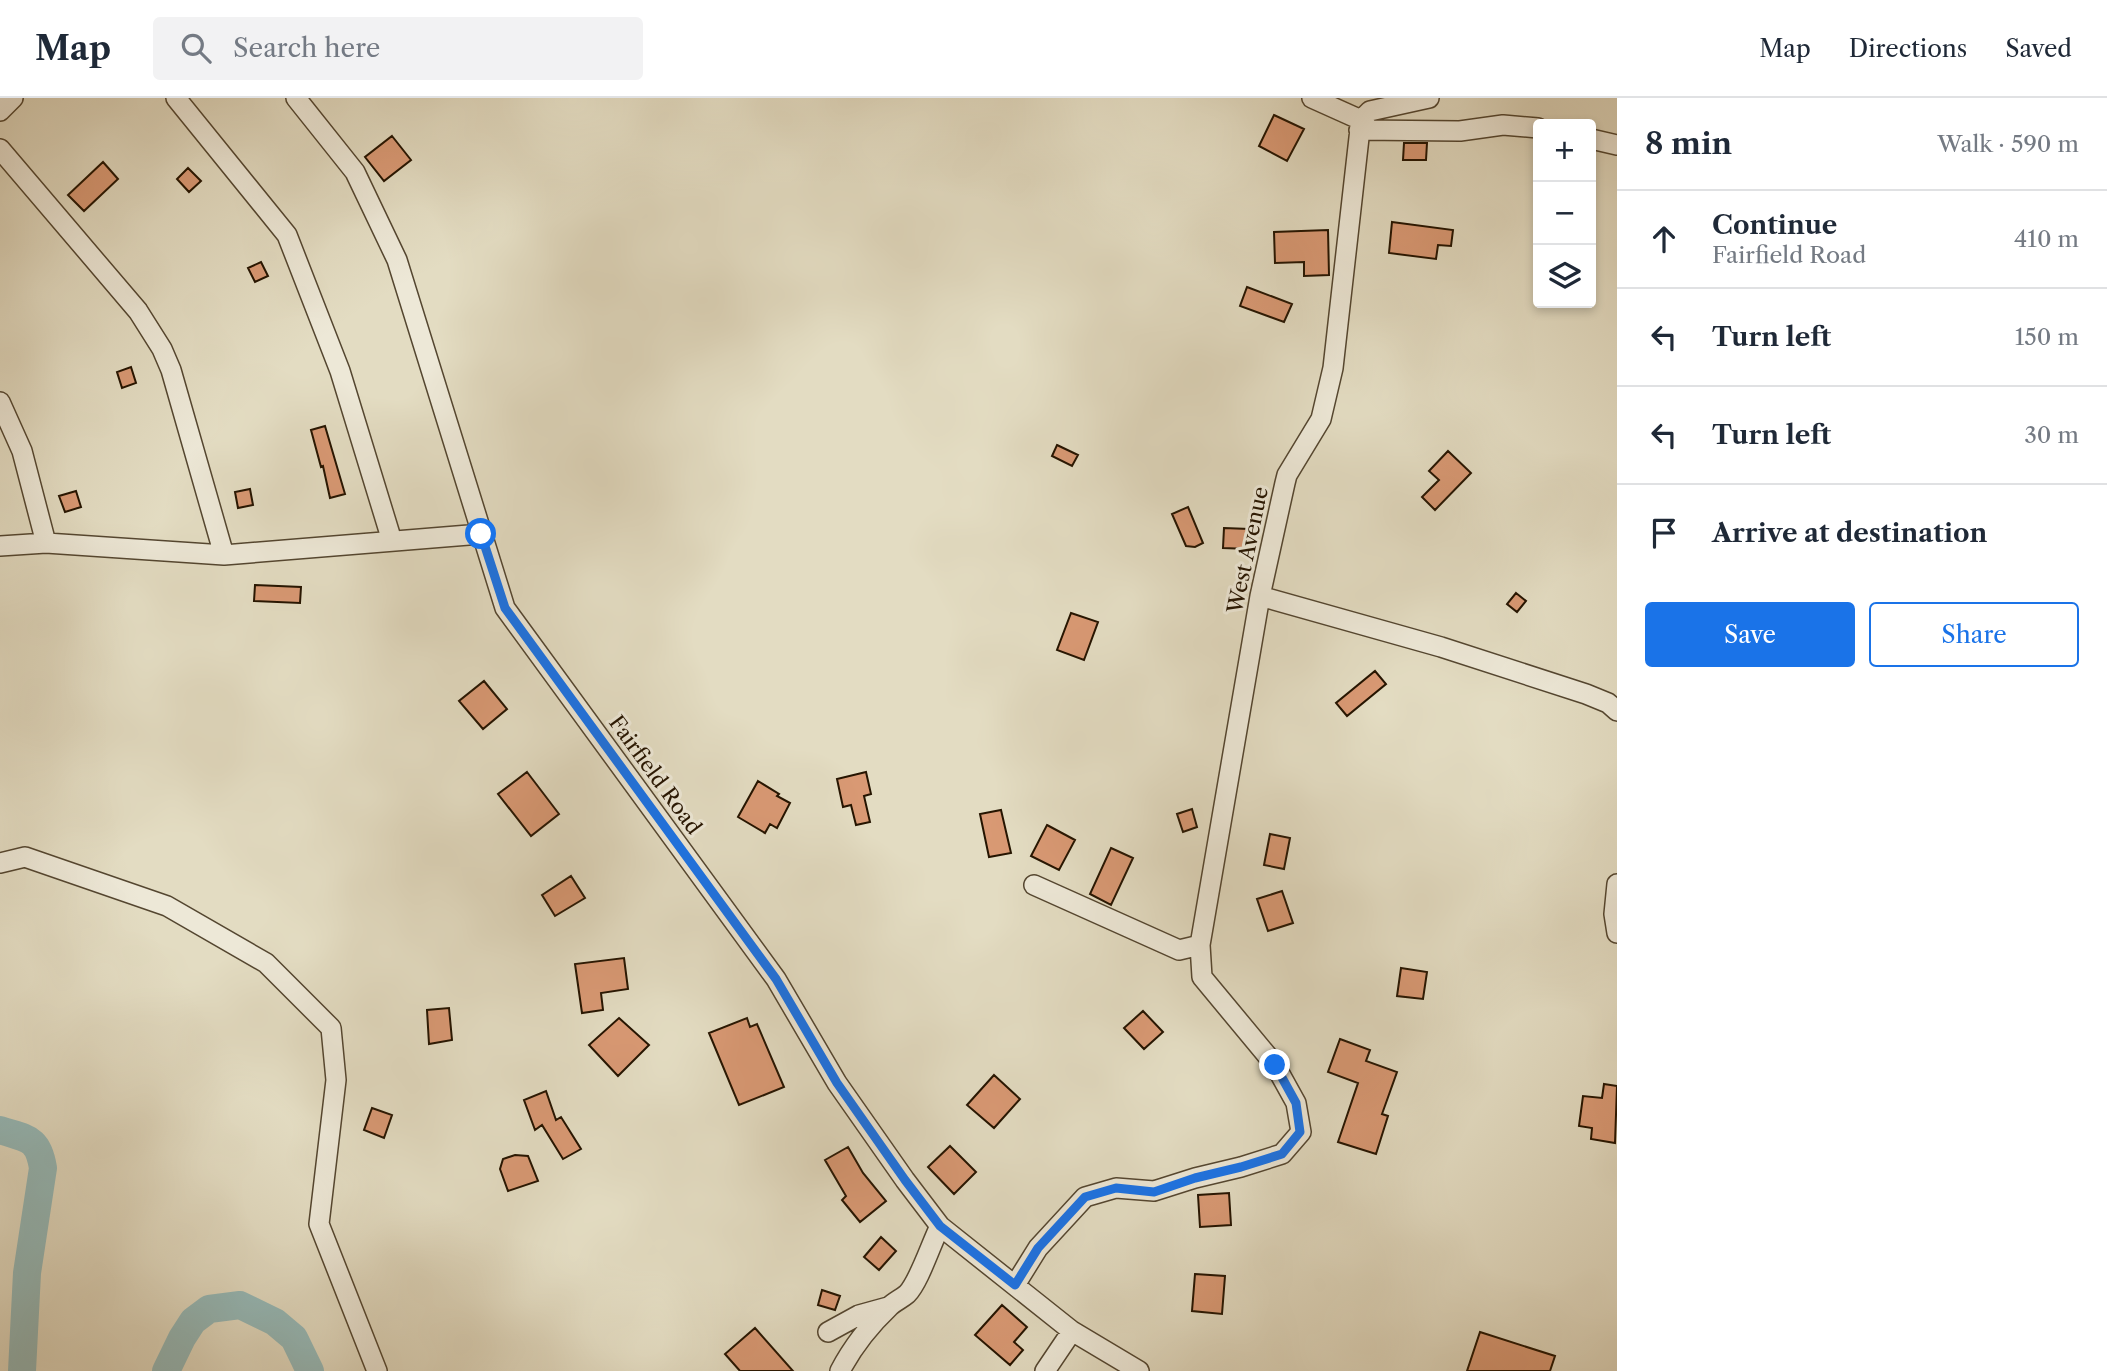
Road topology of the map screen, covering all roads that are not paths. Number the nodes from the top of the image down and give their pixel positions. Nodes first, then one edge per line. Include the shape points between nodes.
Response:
1 (13, 98) edge
2 (176, 98) edge
3 (296, 98) edge
4 (1312, 98) edge
5 (1429, 98) edge
6 (0, 111) edge
7 (1360, 125) junction
8 (1533, 128) edge
9 (1596, 140) edge
10 (1617, 145) edge
11 (0, 149) edge
12 (0, 402) edge
13 (481, 534) junction
14 (392, 541) junction
15 (46, 543) junction
16 (0, 546) edge
17 (224, 555) junction
18 (1260, 596) junction
19 (1617, 711) edge
20 (0, 863) edge
21 (1617, 884) edge
22 (1034, 886) dead end
23 (1617, 933) edge
24 (1200, 945) junction
25 (940, 1226) junction
26 (1015, 1285) junction
27 (889, 1306) junction
28 (1072, 1331) junction
29 (828, 1332) dead end
30 (377, 1371) edge
31 (840, 1371) edge
32 (1045, 1371) edge
33 (1139, 1371) edge

1 - 6 street
2 - 14 street via 286,235 340,370
3 - 13 street, Fairfield Road via 355,172 397,260
4 - 7 street
5 - 7 street via 1370,111
7 - 8 street via 1460,131 1503,125
7 - 18 street, West Avenue via 1334,368 1321,419 1287,475
9 - 10 street
11 - 17 street via 138,311 162,349
12 - 15 street via 22,451
13 - 14 street
13 - 25 street, Fairfield Road via 505,608 776,979 837,1083
14 - 17 street
15 - 16 street
15 - 17 street
18 - 19 street via 1481,660 1586,694
18 - 24 street, West Avenue
20 - 30 street via 25,857 167,906 266,963 331,1028 336,1080 319,1224
21 - 23 street
22 - 24 street via 1179,950
24 - 26 street, West Avenue via 1202,977 1275,1065 1296,1103 1300,1132 1282,1154 1241,1167 1154,1192 1116,1188 1085,1197 1038,1248
25 - 26 street, Fairfield Road
25 - 27 street via 908,1293
26 - 28 street, Fairfield Road
27 - 29 street
27 - 31 street via 850,1351
28 - 32 street
28 - 33 street, Fairfield Road

